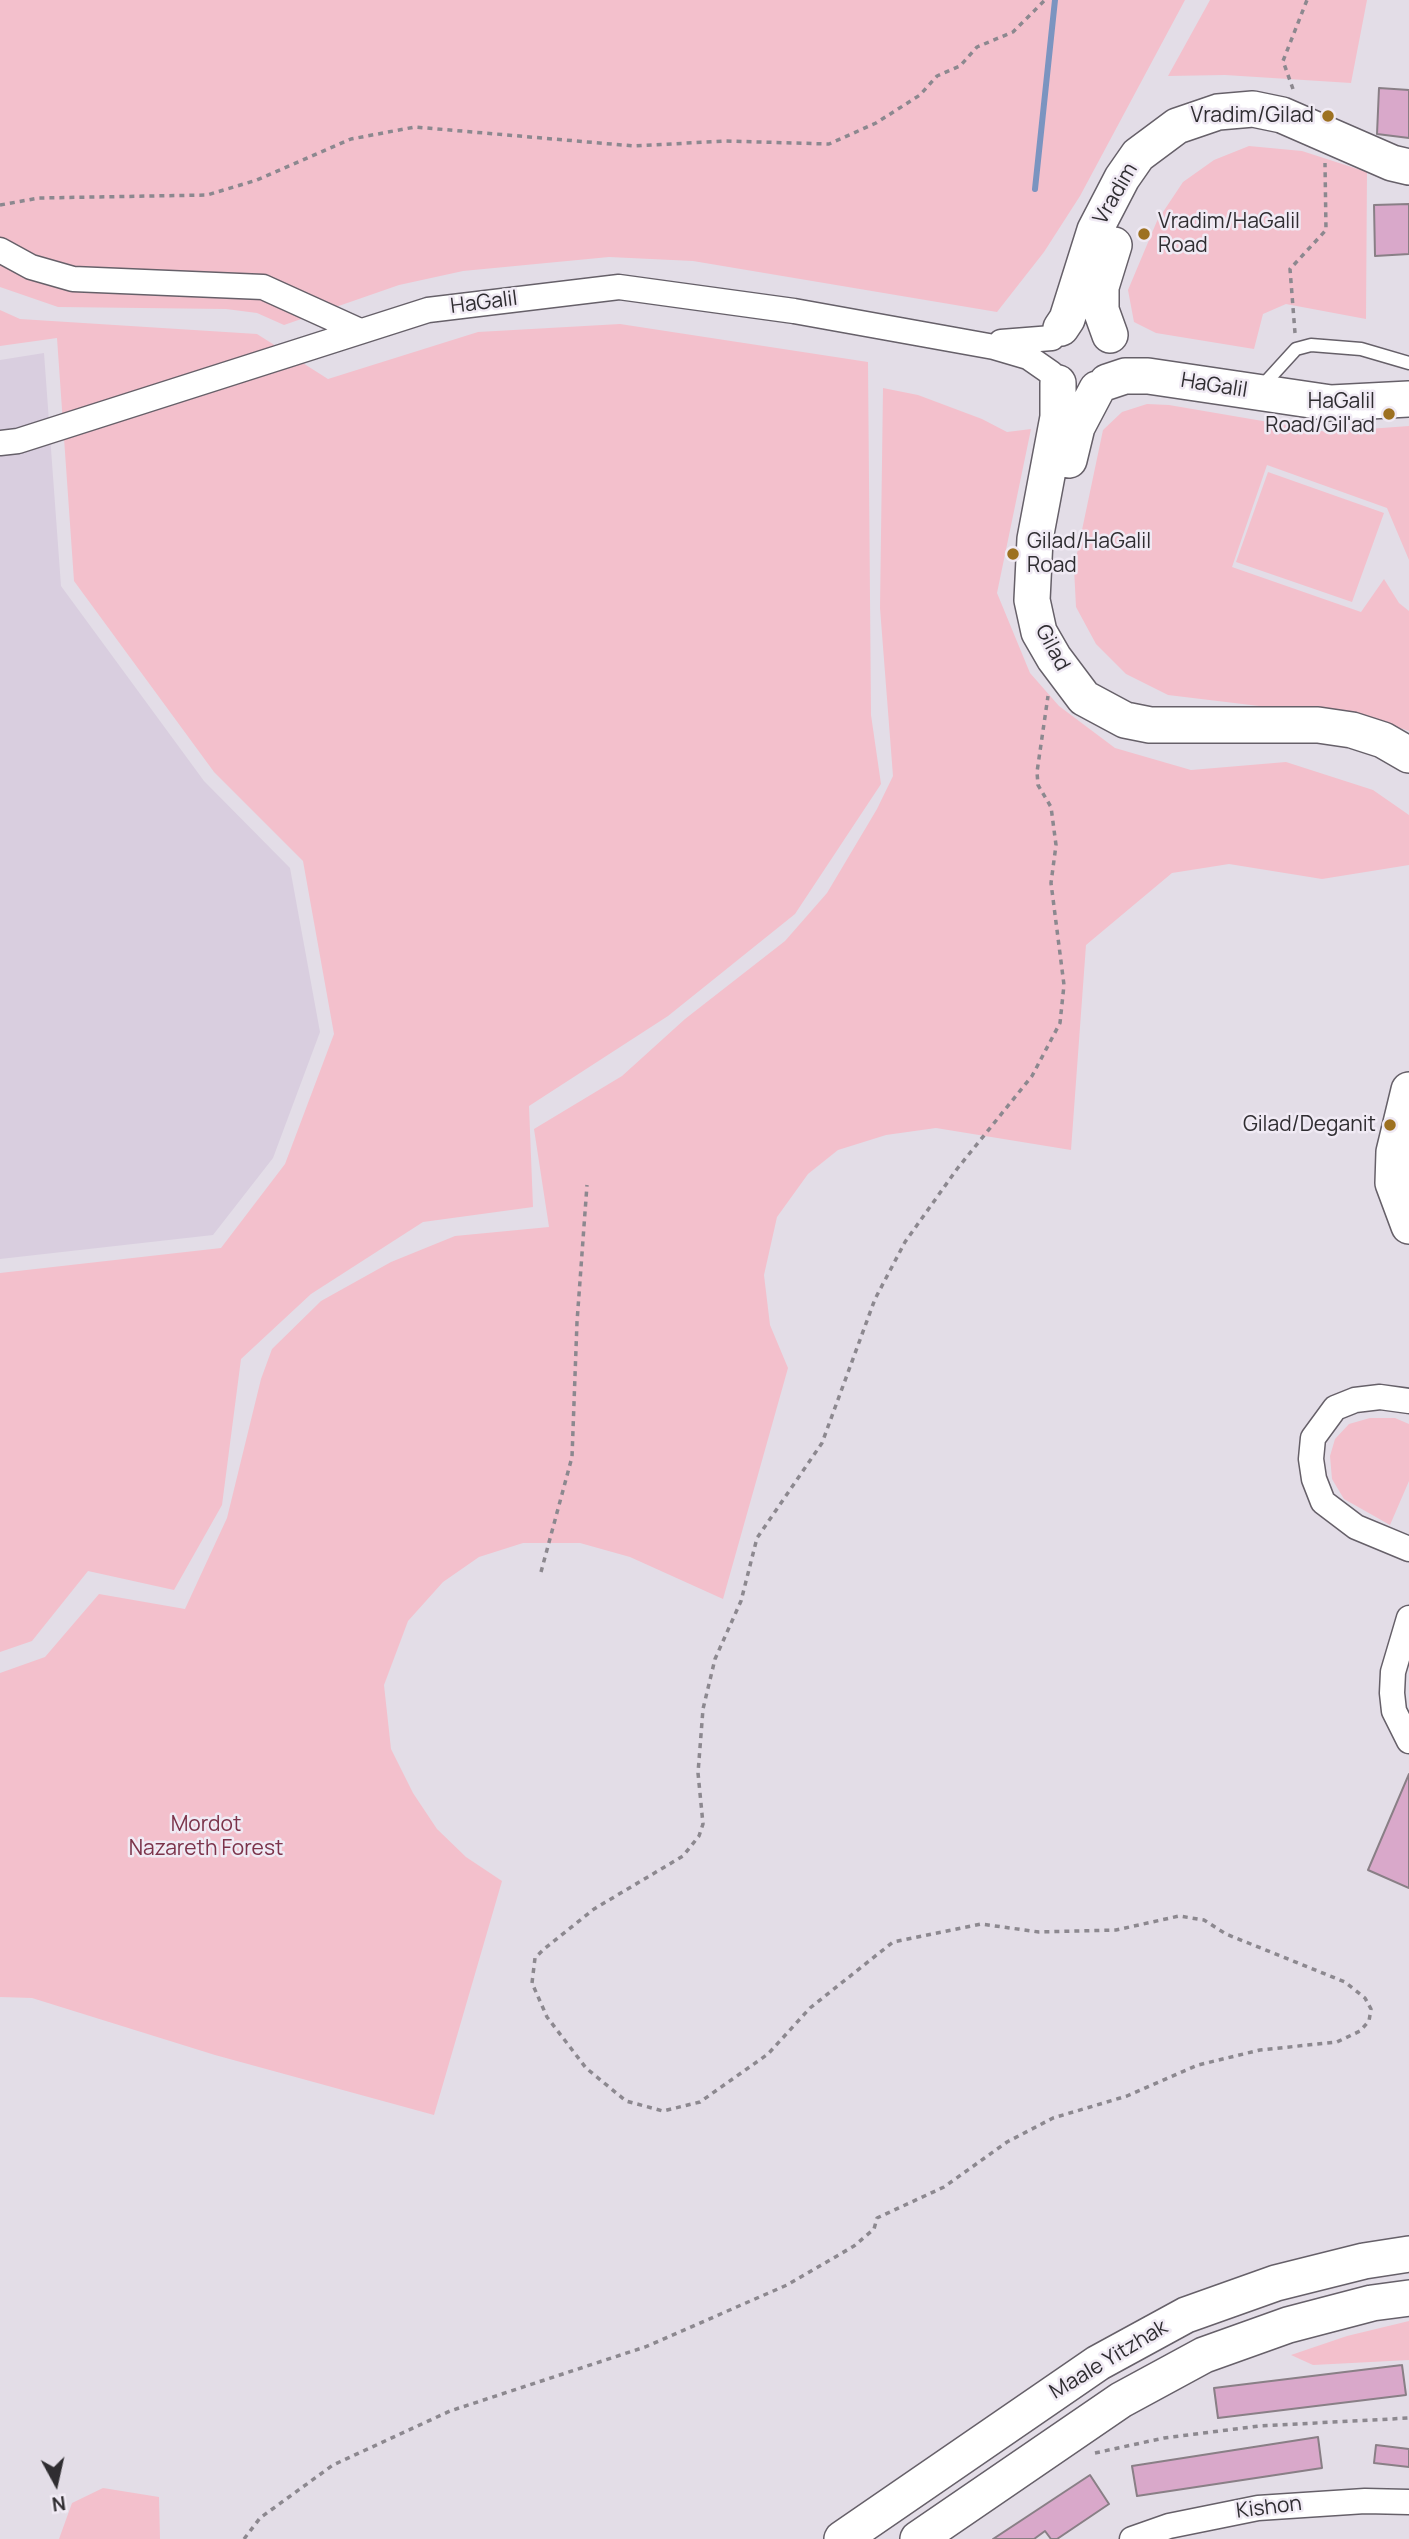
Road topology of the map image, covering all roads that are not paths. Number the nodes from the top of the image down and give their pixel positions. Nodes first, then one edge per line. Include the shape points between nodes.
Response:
1 (1307, 128) junction
2 (1409, 167) edge
3 (0, 250) edge
4 (360, 331) junction
5 (1056, 333) junction
6 (1112, 339) junction
7 (965, 341) junction
8 (1409, 363) edge
9 (1054, 378) junction
10 (1265, 383) junction
11 (1102, 386) junction
12 (1409, 399) edge
13 (1363, 403) junction
14 (9, 442) edge
15 (1206, 726) junction
16 (1409, 755) edge
17 (1409, 1090) edge
18 (1409, 1226) edge
19 (1409, 1401) edge
20 (1409, 1549) edge
21 (1409, 1618) edge
22 (1409, 1741) edge
23 (1409, 2254) edge
24 (1409, 2298) edge
25 (1409, 2502) edge
26 (842, 2539) edge
27 (918, 2539) edge
28 (1132, 2539) edge

1 - 2 street, Vradim
1 - 5 street, Vradim via 1282,115 1253,109 1198,117 1160,136 1139,155 1107,205 1067,319
1 - 6 street, Vradim via 1247,118 1222,124 1179,145 1159,164 1127,215 1105,268 1101,310
3 - 4 street via 31,267 73,279 263,287
4 - 7 street, HaGalil via 428,310 619,287
4 - 14 street, HaGalil
5 - 6 street via 1084,321 1101,327
5 - 7 street, HaGalil via 1016,342
5 - 9 street via 1047,362
6 - 10 street, HaGalil via 1122,350 1144,358
6 - 11 street via 1118,358
7 - 9 street, HaGalil via 1028,356
8 - 10 lane via 1334,345 1311,345 1296,349
9 - 11 street via 1072,391
9 - 15 street, Gilad via 1058,418 1032,573 1039,632 1084,698 1125,720
10 - 13 street, HaGalil
11 - 13 street, HaGalil via 1125,376 1148,376 1287,398
11 - 15 street, Gilad via 1077,427 1053,547 1051,573 1059,621 1083,670 1118,700 1146,716
12 - 13 street, HaGalil
15 - 16 street, Gilad via 1318,725 1382,740
17 - 18 street via 1394,1152 1393,1183
19 - 20 street via 1380,1396 1335,1408 1313,1438 1311,1459 1324,1502 1337,1515
21 - 22 street via 1393,1672 1392,1693 1394,1710
23 - 26 street, Maale Yitzhak via 1276,2283 1175,2320 1098,2363
24 - 27 street, Maale Yitzhak via 1288,2325 1204,2355 1121,2400
25 - 28 street, Kishon via 1258,2508 1217,2514

